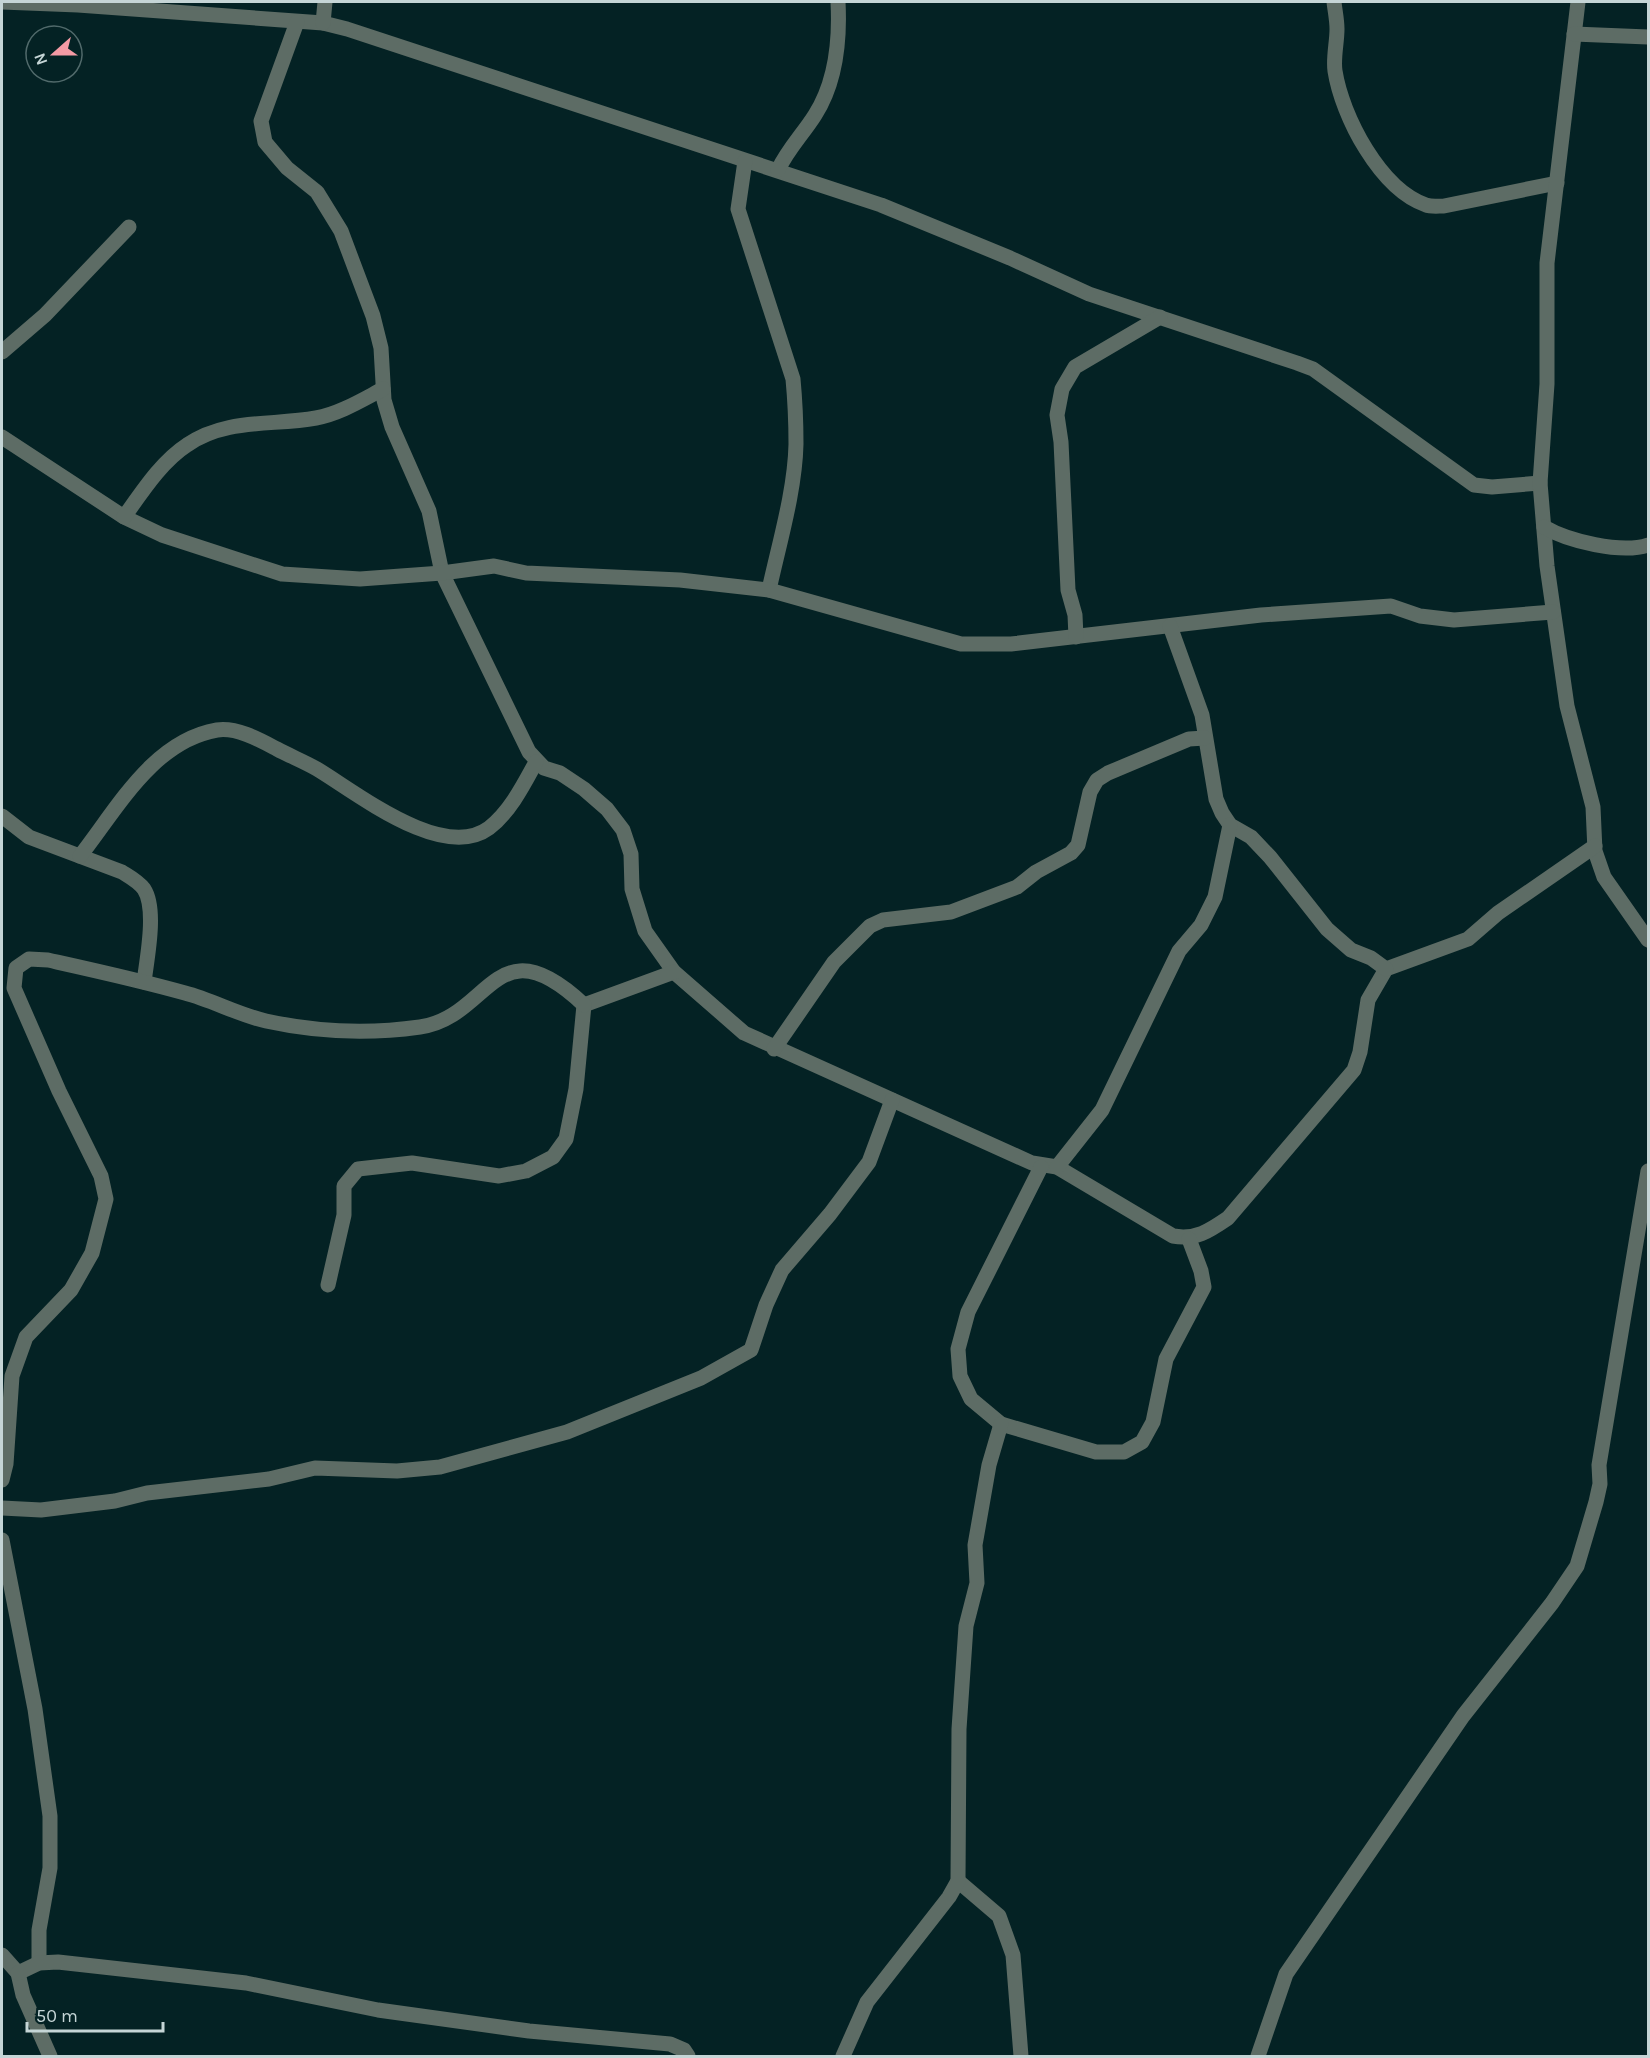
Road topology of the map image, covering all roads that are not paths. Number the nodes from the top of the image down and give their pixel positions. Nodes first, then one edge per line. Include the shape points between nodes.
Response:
1 (2, 2) edge
2 (325, 2) edge
3 (838, 2) edge
4 (1334, 2) edge
5 (1578, 2) edge
6 (297, 22) junction
7 (323, 23) junction
8 (1574, 34) junction
9 (1648, 37) edge
10 (745, 161) junction
11 (778, 170) junction
12 (1557, 183) junction
13 (129, 227) dead end
14 (1160, 317) junction
15 (2, 352) edge
16 (383, 389) junction
17 (2, 437) edge
18 (1540, 483) junction
19 (124, 517) junction
20 (1544, 527) junction
21 (1648, 545) edge
22 (442, 573) junction
23 (769, 590) junction
24 (1554, 612) junction
25 (1170, 626) junction
26 (1076, 637) junction
27 (1205, 738) junction
28 (536, 762) junction
29 (2, 816) edge
30 (1230, 825) junction
31 (1595, 846) junction
32 (80, 856) junction
33 (1648, 940) edge
34 (1386, 969) junction
35 (674, 972) junction
36 (144, 981) junction
37 (584, 1005) junction
38 (774, 1049) junction
39 (892, 1100) junction
40 (1041, 1167) junction
41 (1057, 1167) junction
42 (1648, 1171) edge
43 (1189, 1239) junction
44 (328, 1285) dead end
45 (1001, 1424) junction
46 (2, 1480) edge
47 (2, 1508) edge
48 (2, 1540) edge
49 (958, 1881) junction
50 (2, 1955) edge
51 (39, 1963) junction
52 (18, 1973) junction
53 (50, 2056) edge
54 (688, 2056) edge
55 (843, 2056) edge
56 (1021, 2056) edge
57 (1258, 2056) edge

1 - 6 street
2 - 7 street
3 - 11 street via 833,72 816,114
4 - 12 street via 1335,70 1342,96 1364,149 1384,174 1410,196 1427,206 1444,206
5 - 8 street
6 - 7 street
6 - 16 street via 261,122 265,142 287,168 317,192 341,231 373,316 381,348
7 - 10 street
8 - 9 street
8 - 12 street
10 - 11 street
10 - 23 street via 738,209 793,379 794,394 796,446
11 - 14 street via 881,206 1089,294
12 - 18 street via 1547,263 1547,384
13 - 15 street via 45,315
14 - 18 street via 1313,369 1474,485
14 - 26 street via 1074,367 1062,389 1056,415 1061,442 1068,590
16 - 19 street via 317,418 232,425 209,432 186,445 165,464
16 - 22 street via 392,427 429,511
17 - 19 street
18 - 20 street
19 - 22 street via 162,535 282,574 360,579
20 - 21 street via 1560,537 1581,541 1621,547
20 - 24 street
22 - 23 street via 494,566 526,573 680,580
22 - 28 street
23 - 26 street via 961,644 1011,644
24 - 25 street via 1454,620 1420,616 1391,606
24 - 31 street via 1567,706 1593,807
25 - 26 street
25 - 27 street via 1202,715
27 - 30 street via 1216,799
27 - 38 street via 1189,739 1097,780 1090,792 1078,845 1017,887 951,912 883,920 870,926 834,962
28 - 32 street via 518,795 490,828 459,838 430,833 380,810 315,768 267,744 237,732 215,730 167,752 150,766
28 - 35 street via 584,789 623,830 631,854 632,889 645,931
29 - 32 street via 29,837
30 - 34 street via 1251,837 1270,857 1328,929 1351,950
30 - 41 street via 1215,897 1201,925 1179,951 1102,1110
31 - 33 street via 1604,877
31 - 34 street via 1498,913 1468,939
32 - 36 street via 122,872 144,889 150,910
34 - 43 street via 1368,1000 1354,1070 1228,1218
35 - 37 street
35 - 38 street via 744,1033
36 - 37 street via 265,1021 322,1030 423,1027 452,1015 507,972 535,973
36 - 46 street via 48,960 29,959 16,968 14,988 101,1176 106,1199 92,1253 70,1290 26,1337 12,1376
37 - 44 street via 576,1089 566,1139 553,1157 526,1171 499,1176 412,1163 358,1169 344,1186 344,1215
38 - 39 street
39 - 40 street
39 - 47 street via 869,1162 782,1270 751,1350 701,1378 567,1432 440,1467 397,1471 315,1468 269,1479 147,1493 115,1501 41,1510
40 - 41 street
40 - 45 street via 968,1312 958,1349 960,1376 971,1399
41 - 43 street via 1173,1236
42 - 57 street via 1599,1465 1600,1484 1577,1566 1463,1716 1286,1974
43 - 45 street via 1204,1287 1166,1359 1153,1422 1142,1442 1124,1452 1096,1452
45 - 49 street via 977,1534 977,1584 966,1626 959,1730
48 - 51 street via 35,1709 50,1816 50,1868 39,1930
49 - 55 street via 867,2002
49 - 56 street via 999,1916 1013,1955
50 - 52 street
51 - 52 street
51 - 54 street via 246,1983 378,2010 529,2031 670,2044
52 - 53 street via 23,1995

